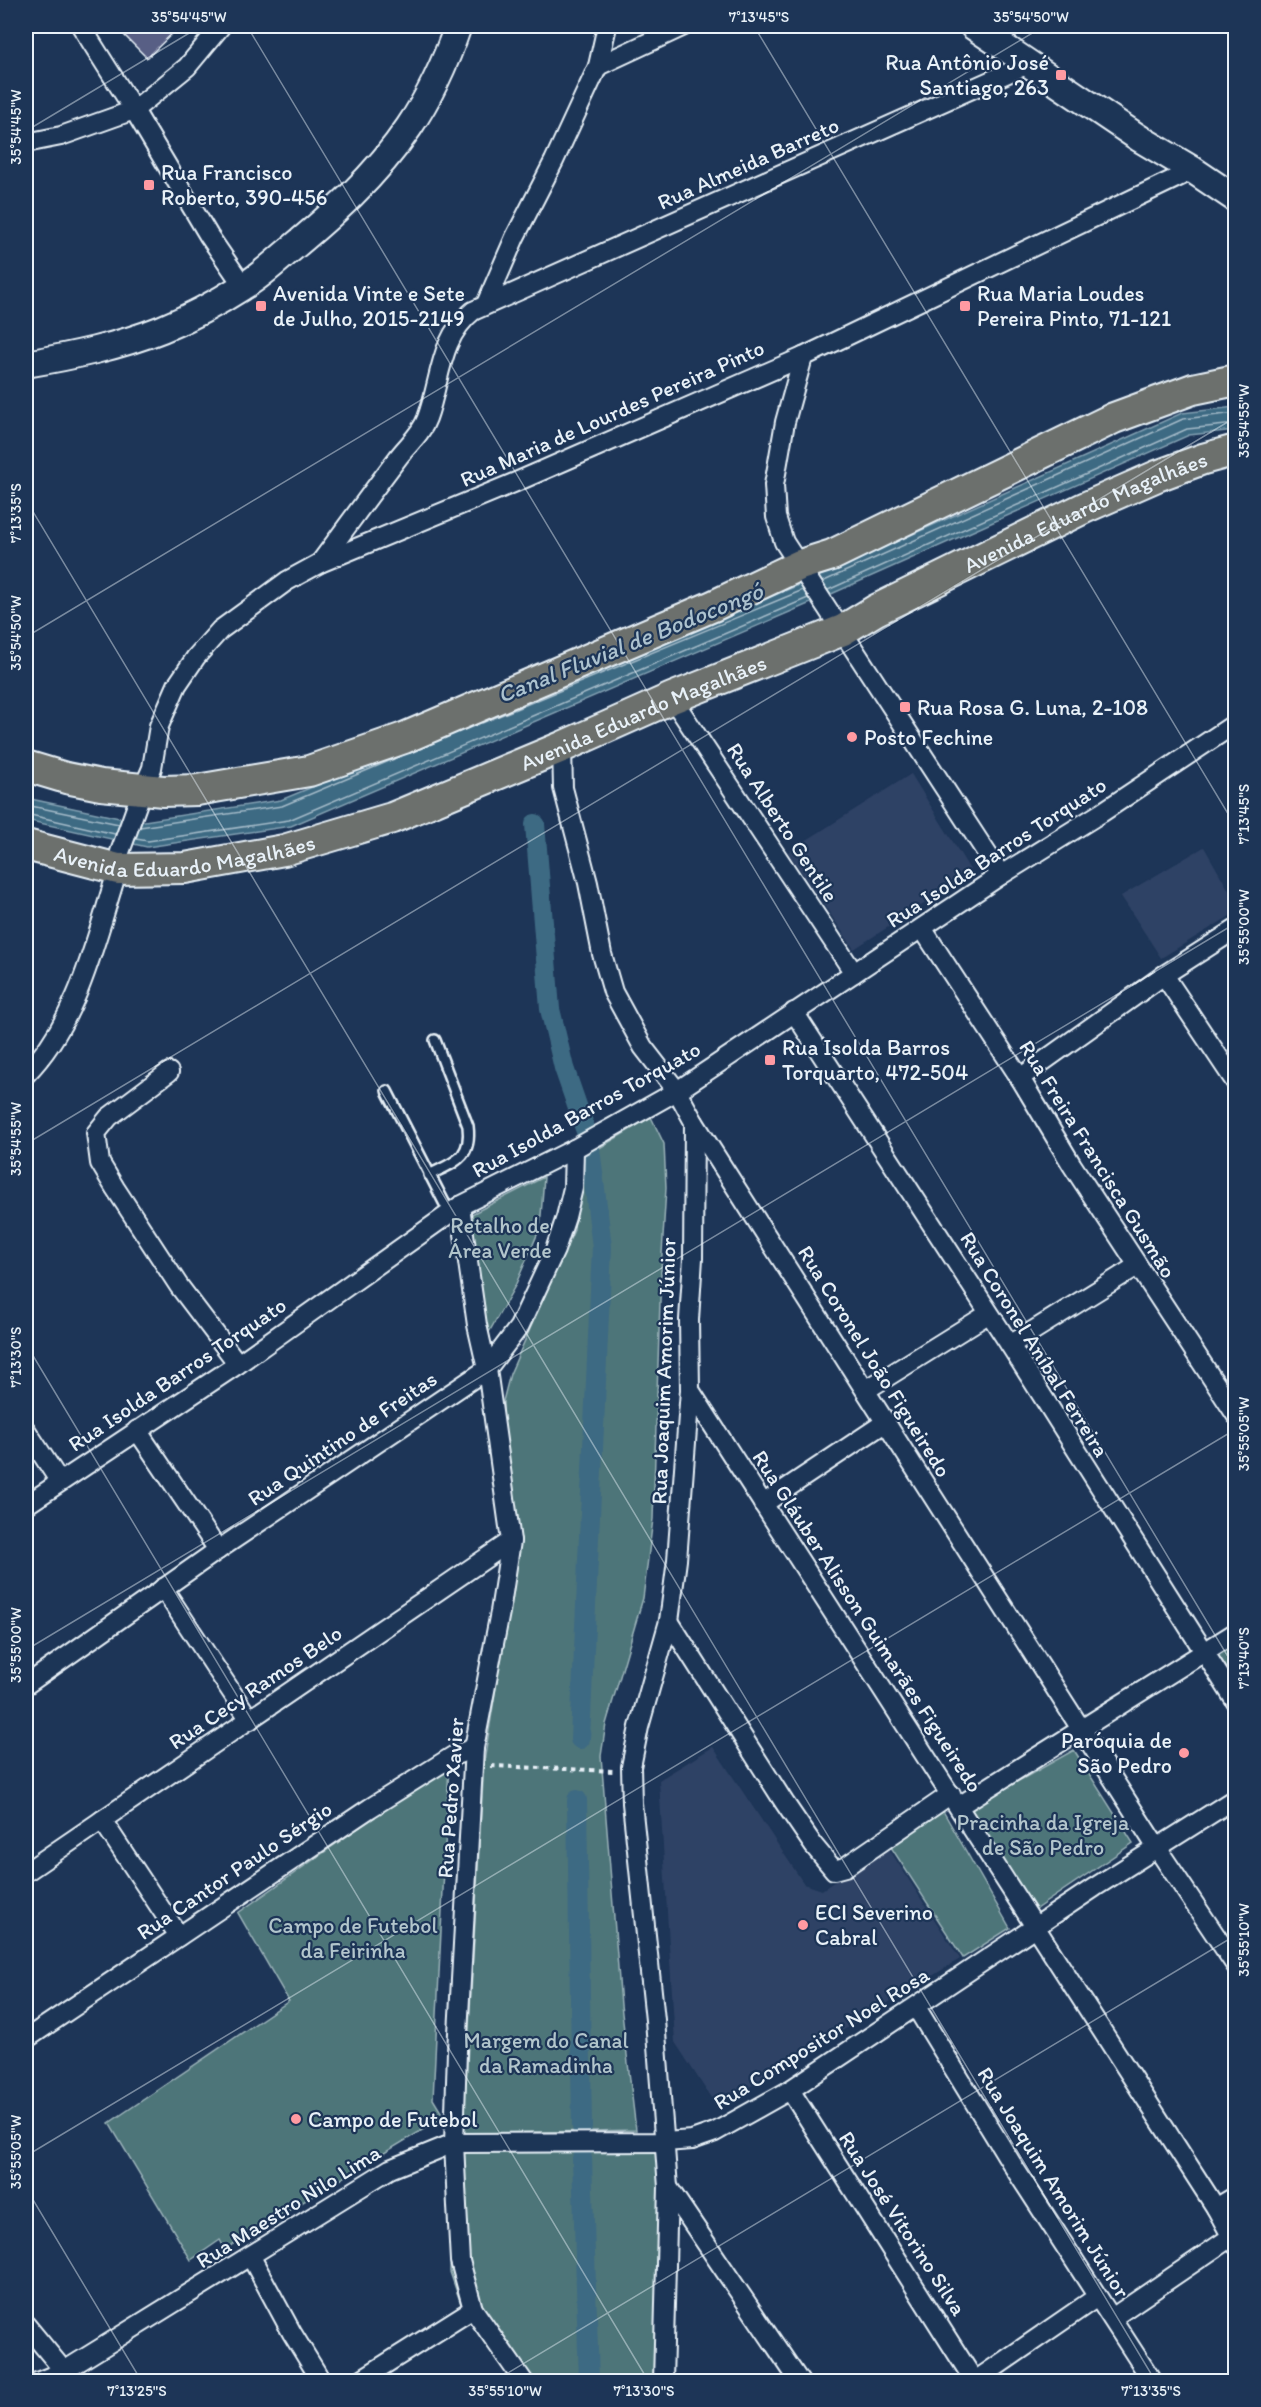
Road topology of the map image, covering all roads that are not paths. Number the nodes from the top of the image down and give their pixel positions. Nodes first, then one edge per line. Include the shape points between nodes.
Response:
1 (81, 26) edge
2 (221, 26) edge
3 (458, 26) edge
4 (607, 26) edge
5 (684, 26) edge
6 (973, 26) edge
7 (1028, 64) junction
8 (598, 66) junction
9 (134, 110) junction
10 (26, 143) edge
11 (1193, 170) junction
12 (1236, 199) edge
13 (244, 286) junction
14 (486, 304) junction
15 (802, 357) junction
16 (26, 364) edge
17 (1236, 380) edge
18 (1236, 450) edge
19 (320, 563) junction
20 (804, 571) junction
21 (838, 623) junction
22 (672, 698) junction
23 (1236, 723) edge
24 (561, 747) junction
25 (29, 767) edge
26 (142, 791) junction
27 (26, 845) edge
28 (119, 861) junction
29 (1001, 875) junction
30 (922, 928) junction
31 (1236, 929) edge
32 (854, 973) junction
33 (1164, 975) junction
34 (794, 1012) junction
35 (435, 1040) dead end
36 (169, 1072) dead end
37 (26, 1074) edge
38 (1020, 1078) junction
39 (1236, 1083) edge
40 (677, 1090) junction
41 (387, 1091) dead end
42 (694, 1122) junction
43 (574, 1149) junction
44 (429, 1175) junction
45 (455, 1210) junction
46 (1137, 1266) junction
47 (988, 1314) junction
48 (1010, 1345) junction
49 (238, 1364) junction
50 (487, 1369) junction
51 (690, 1390) junction
52 (866, 1390) junction
53 (1236, 1415) edge
54 (886, 1422) junction
55 (26, 1430) edge
56 (137, 1430) junction
57 (60, 1482) junction
58 (764, 1504) junction
59 (26, 1505) edge
60 (511, 1541) junction
61 (218, 1550) junction
62 (163, 1588) junction
63 (669, 1621) junction
64 (1236, 1632) edge
65 (1204, 1651) junction
66 (26, 1684) edge
67 (1236, 1702) edge
68 (250, 1720) junction
69 (1081, 1728) junction
70 (474, 1757) junction
71 (1236, 1798) edge
72 (955, 1800) junction
73 (102, 1820) junction
74 (1157, 1848) junction
75 (26, 1872) edge
76 (1036, 1927) junction
77 (179, 1936) junction
78 (1236, 1966) edge
79 (916, 2007) junction
80 (26, 2039) edge
81 (790, 2090) junction
82 (665, 2142) junction
83 (454, 2143) junction
84 (668, 2187) junction
85 (1236, 2196) edge
86 (1216, 2208) junction
87 (1233, 2241) edge
88 (251, 2257) junction
89 (1097, 2297) junction
90 (473, 2309) junction
91 (1112, 2318) junction
92 (26, 2325) edge
93 (68, 2376) edge
94 (975, 2381) edge
95 (37, 2382) edge
96 (322, 2382) edge
97 (357, 2382) edge
98 (524, 2382) edge
99 (663, 2382) edge
100 (800, 2382) edge
101 (1153, 2382) edge

1 - 9 street
2 - 9 street via 187,67
3 - 13 main road via 428,95 388,154 336,209
4 - 8 street
5 - 8 street
6 - 7 main road
7 - 11 main road
7 - 14 street, Rua Almeida Barreto
8 - 14 street via 514,237
9 - 10 street via 61,136
9 - 13 street via 209,236
11 - 12 main road
11 - 15 street, Rua Maria de Lourdes Pereira Pinto
13 - 16 main road via 134,339
14 - 19 street, Rua Almeida Barreto via 460,321 451,334 435,394 418,435
15 - 19 street, Rua Maria de Lourdes Pereira Pinto
15 - 20 street via 774,485 776,517 784,542
17 - 20 main road via 1193,389 1114,418
18 - 21 main road, Avenida Eduardo Magalhães via 1157,476 876,610
19 - 26 street, Rua Maria de Lourdes Pereira Pinto via 249,607 220,630 196,657 177,685 159,726 153,768
20 - 21 street
20 - 26 main road via 344,760 309,771 197,790
21 - 22 main road, Avenida Eduardo Magalhães
21 - 29 street
22 - 24 main road, Avenida Eduardo Magalhães
22 - 32 street, Rua Alberto Gentile
23 - 29 street, Rua Isolda Barros Torquato
24 - 28 main road, Avenida Eduardo Magalhães via 392,818 327,838 185,868
24 - 40 street, Rua Coronel João Figueiredo via 563,788 613,992 643,1047
25 - 26 main road via 66,778
26 - 28 street, Rua Maria de Lourdes Pereira Pinto
27 - 28 main road, Avenida Eduardo Magalhães
28 - 37 street, Rua Maria de Lourdes Pereira Pinto via 68,1016 44,1055
29 - 30 street, Rua Isolda Barros Torquato
30 - 32 street, Rua Isolda Barros Torquato
30 - 38 street, Rua Freira Francisca Gusmão
31 - 33 street
32 - 34 street, Rua Isolda Barros Torquato
33 - 38 street
33 - 39 street
34 - 40 street, Rua Isolda Barros Torquato
34 - 47 street, Rua Coronel Aníbal Ferreira
35 - 44 lane via 469,1134 468,1148 459,1160
36 - 49 street via 109,1117 96,1133 100,1163 179,1286
38 - 46 street, Rua Freira Francisca Gusmão
40 - 42 street, Rua Coronel João Figueiredo
40 - 43 street, Rua Isolda Barros Torquato
41 - 44 lane
42 - 51 street, Rua Joaquim Amorim Júnior via 693,1258 688,1320
42 - 52 street, Rua Coronel João Figueiredo
43 - 45 street, Rua Isolda Barros Torquato
43 - 50 street, Rua Quintino de Freitas via 573,1188 555,1250 519,1328
44 - 45 lane
45 - 49 street, Rua Isolda Barros Torquato
45 - 50 street, Rua Pedro Xavier
46 - 48 street
46 - 53 street, Rua Freira Francisca Gusmão
47 - 48 street, Rua Coronel Aníbal Ferreira
47 - 52 street
48 - 65 street, Rua Coronel Aníbal Ferreira
49 - 56 street, Rua Isolda Barros Torquato
50 - 60 street, Rua Pedro Xavier
50 - 61 street, Rua Quintino de Freitas
51 - 58 street, Rua Gláuber Alisson Guimarães Figueiredo
51 - 63 street, Rua Joaquim Amorim Júnior
52 - 54 street, Rua Coronel João Figueiredo
54 - 58 street
54 - 69 street, Rua Coronel João Figueiredo
55 - 57 street
56 - 57 street, Rua Isolda Barros Torquato
56 - 61 street
57 - 59 street, Rua Isolda Barros Torquato
58 - 72 street, Rua Gláuber Alisson Guimarães Figueiredo
60 - 68 street, Rua Cecy Ramos Belo
60 - 70 street, Rua Pedro Xavier
61 - 62 street, Rua Quintino de Freitas
62 - 66 street, Rua Quintino de Freitas
62 - 68 street
63 - 72 street via 784,1802 834,1870
63 - 82 street, Rua Joaquim Amorim Júnior via 639,1727 631,1771
64 - 65 street
65 - 67 street, Rua Coronel Aníbal Ferreira
65 - 69 street
68 - 73 street, Rua Cecy Ramos Belo
69 - 72 street
69 - 74 street, Rua Coronel João Figueiredo
70 - 77 street, Rua Cantor Paulo Sérgio via 453,1756 428,1771
70 - 83 street, Rua Pedro Xavier
71 - 74 street, Rua Compositor Noel Rosa
72 - 76 street, Rua Gláuber Alisson Guimarães Figueiredo
73 - 75 street, Rua Cecy Ramos Belo
73 - 77 street
74 - 76 street, Rua Compositor Noel Rosa
74 - 78 street, Rua Coronel João Figueiredo
76 - 79 street, Rua Compositor Noel Rosa
76 - 86 street, Rua Gláuber Alisson Guimarães Figueiredo
77 - 80 street, Rua Cantor Paulo Sérgio
79 - 81 street, Rua Compositor Noel Rosa
79 - 89 street, Rua Joaquim Amorim Júnior
81 - 82 street, Rua Compositor Noel Rosa via 715,2132 692,2140
81 - 94 street, Rua José Vitorino Silva
82 - 83 street, Rua Maestro Nilo Lima
82 - 84 street, Rua Joaquim Amorim Júnior
83 - 88 street, Rua Maestro Nilo Lima via 390,2169
83 - 90 street, Rua Pedro Xavier via 460,2261
84 - 99 street, Rua Joaquim Amorim Júnior
84 - 100 street
85 - 86 street
86 - 87 street, Rua Gláuber Alisson Guimarães Figueiredo
87 - 91 street
88 - 93 street, Rua Maestro Nilo Lima
88 - 96 street
89 - 91 street, Rua Joaquim Amorim Júnior
89 - 94 street
90 - 97 street
90 - 98 street, Rua Pedro Xavier
91 - 101 street, Rua Joaquim Amorim Júnior
92 - 93 street
93 - 95 street, Rua Maestro Nilo Lima

